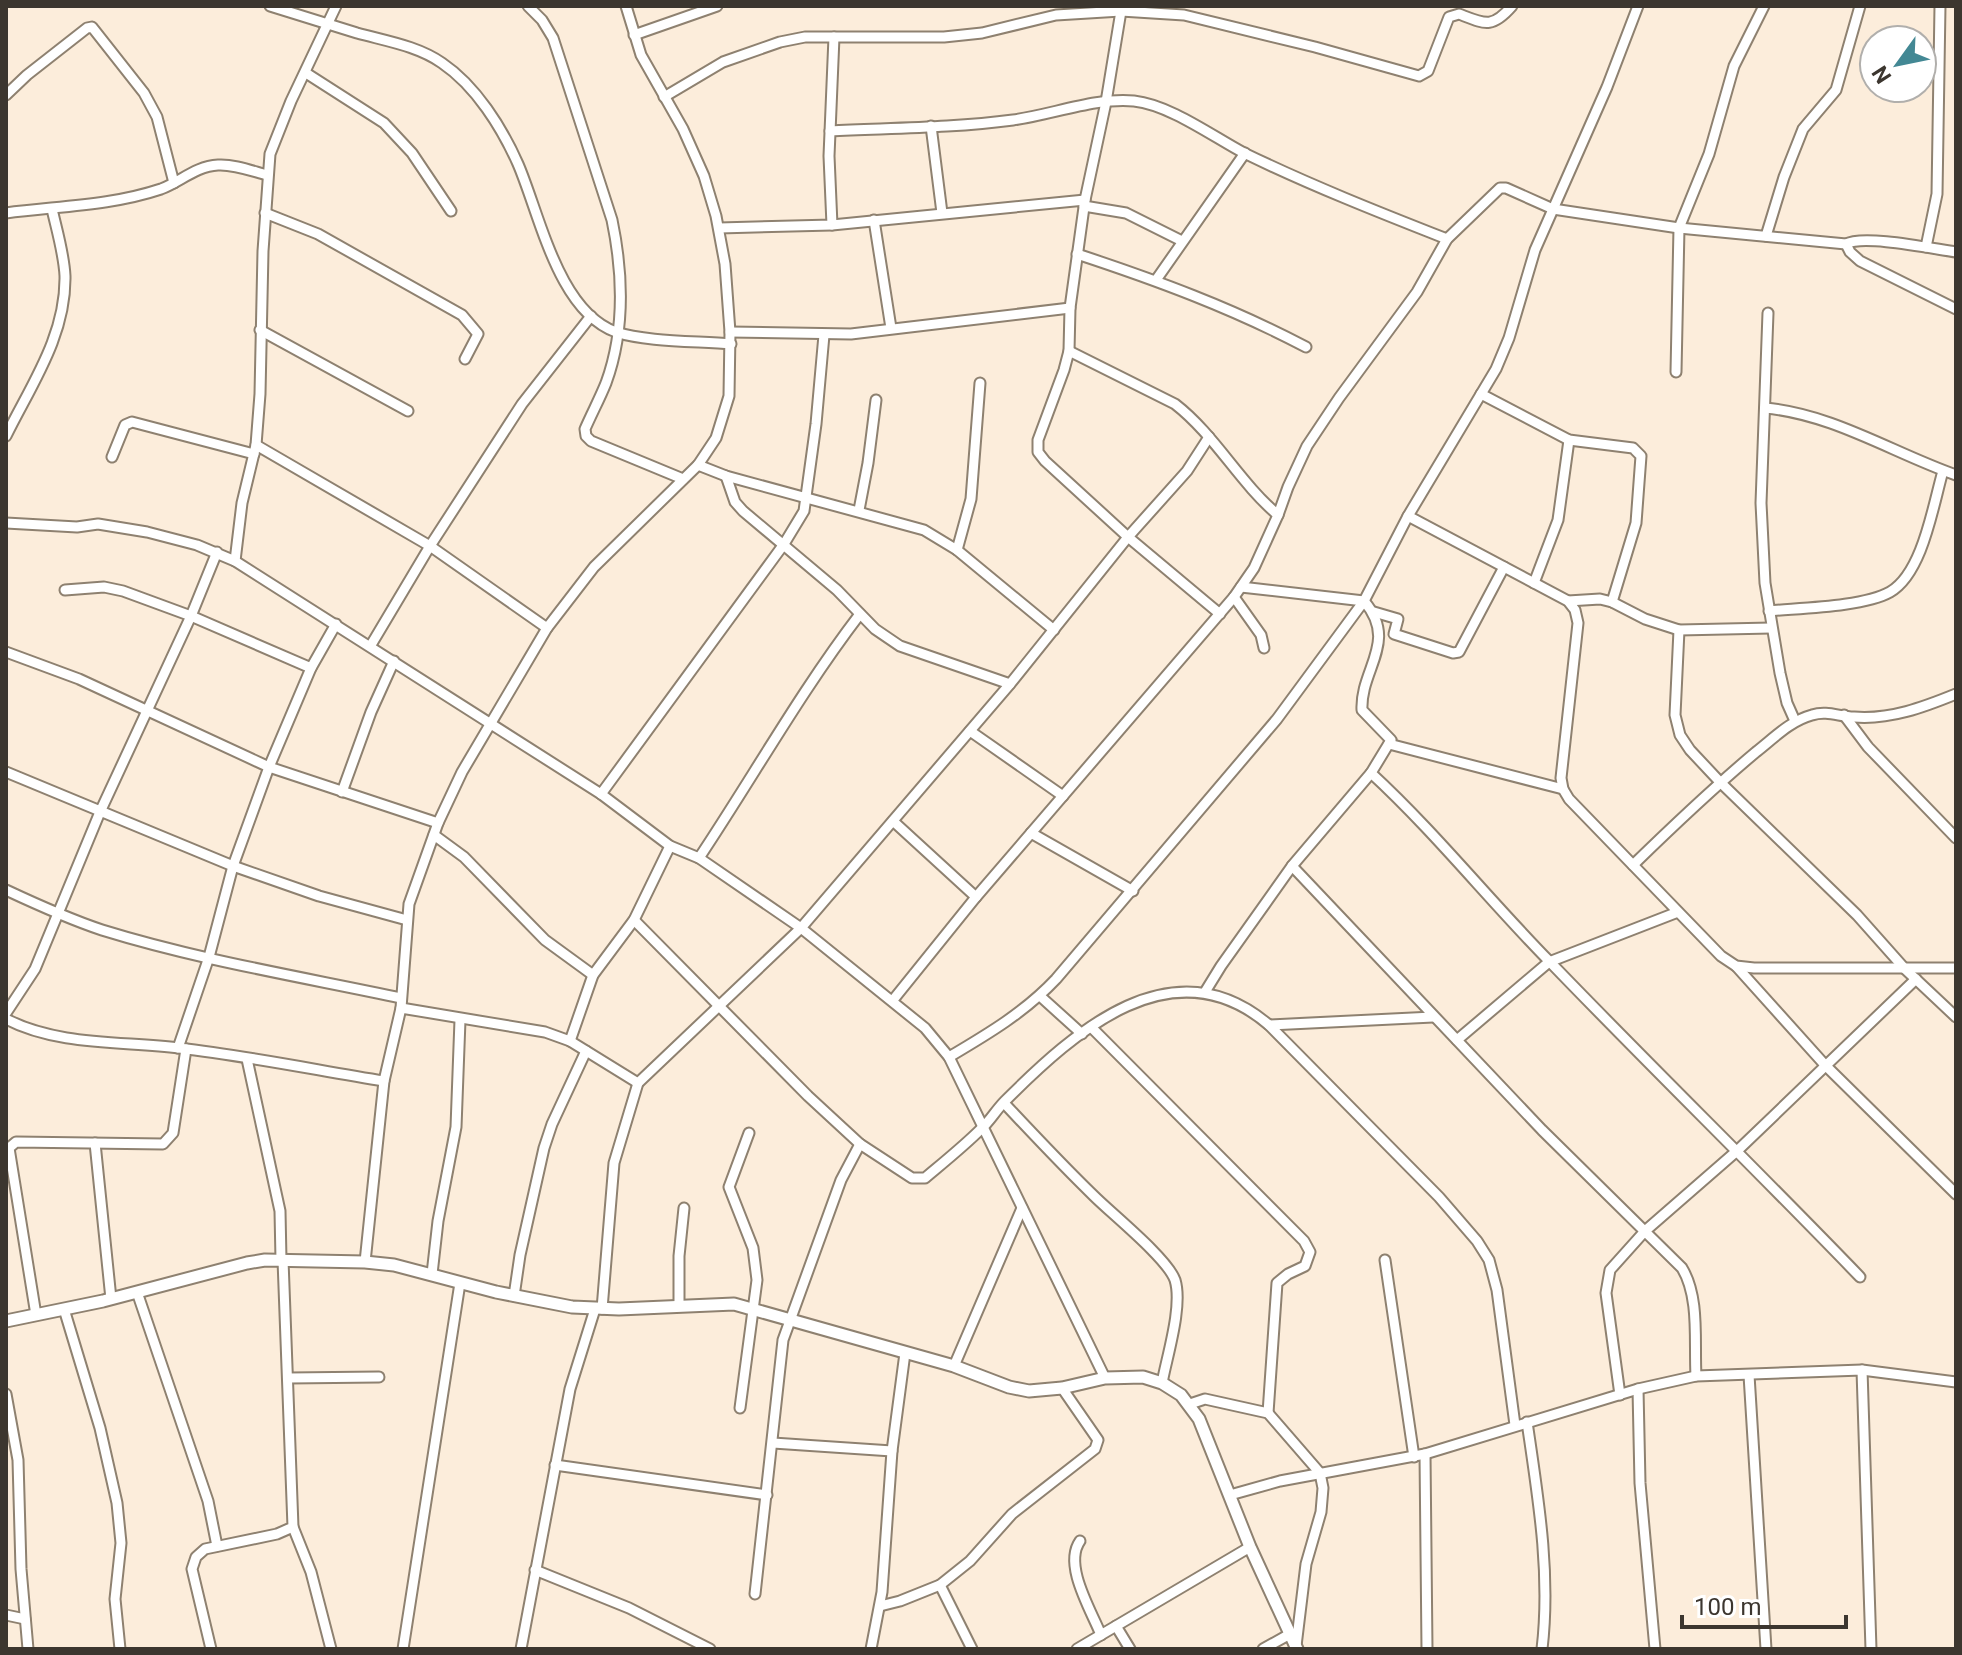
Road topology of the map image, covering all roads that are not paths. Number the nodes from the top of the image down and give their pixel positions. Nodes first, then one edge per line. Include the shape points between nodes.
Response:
1 (270, 6) edge
2 (336, 6) edge
3 (528, 6) edge
4 (626, 6) edge
5 (717, 6) edge
6 (1512, 6) edge
7 (1638, 6) edge
8 (1764, 6) edge
9 (1860, 6) edge
10 (1940, 6) edge
11 (1055, 11) edge
12 (1121, 11) junction
13 (1185, 11) edge
14 (328, 24) junction
15 (634, 35) junction
16 (834, 37) junction
17 (306, 73) junction
18 (6, 95) edge
19 (664, 97) junction
20 (1106, 102) junction
21 (931, 126) junction
22 (830, 131) junction
23 (1245, 153) junction
24 (267, 175) junction
25 (174, 183) junction
26 (1084, 203) junction
27 (52, 209) junction
28 (1553, 209) junction
29 (451, 211) dead end
30 (6, 213) edge
31 (265, 213) junction
32 (942, 213) junction
33 (874, 220) junction
34 (832, 225) junction
35 (719, 228) junction
36 (1679, 228) junction
37 (1766, 236) junction
38 (1447, 239) junction
39 (1182, 241) junction
40 (1846, 244) junction
41 (1926, 247) junction
42 (1956, 252) edge
43 (1077, 254) junction
44 (1156, 280) junction
45 (1070, 308) junction
46 (1956, 309) edge
47 (1768, 313) dead end
48 (591, 316) junction
49 (891, 328) junction
50 (260, 330) junction
51 (618, 332) junction
52 (730, 332) junction
53 (824, 335) junction
54 (731, 344) junction
55 (1306, 347) dead end
56 (1069, 351) junction
57 (465, 359) dead end
58 (1676, 372) dead end
59 (980, 383) dead end
60 (1481, 394) junction
61 (876, 400) dead end
62 (1765, 408) junction
63 (408, 411) dead end
64 (9, 425) edge
65 (6, 436) edge
66 (1209, 437) junction
67 (1569, 440) junction
68 (255, 449) junction
69 (112, 457) dead end
70 (698, 465) junction
71 (1943, 471) junction
72 (1956, 475) edge
73 (726, 476) junction
74 (683, 479) junction
75 (806, 497) junction
76 (859, 510) junction
77 (1278, 515) junction
78 (1408, 516) junction
79 (6, 523) edge
80 (1128, 537) junction
81 (784, 544) junction
82 (430, 546) junction
83 (957, 550) junction
84 (217, 552) junction
85 (235, 561) junction
86 (1504, 567) junction
87 (1534, 583) junction
88 (1241, 587) junction
89 (65, 590) dead end
90 (1234, 597) junction
91 (1364, 601) junction
92 (1568, 601) junction
93 (1612, 602) junction
94 (1769, 611) junction
95 (1374, 612) junction
96 (860, 614) junction
97 (1220, 614) junction
98 (191, 616) junction
99 (336, 624) junction
100 (547, 628) junction
101 (1771, 628) junction
102 (1054, 630) junction
103 (1679, 630) junction
104 (371, 645) junction
105 (1264, 648) dead end
106 (6, 652) edge
107 (394, 661) junction
108 (311, 668) junction
109 (1010, 684) junction
110 (1956, 694) edge
111 (146, 710) junction
112 (1844, 715) junction
113 (1795, 721) junction
114 (490, 725) junction
115 (970, 731) junction
116 (1389, 744) junction
117 (269, 767) junction
118 (6, 772) edge
119 (1371, 773) junction
120 (1720, 782) junction
121 (1563, 789) junction
122 (342, 792) junction
123 (601, 794) junction
124 (1063, 796) junction
125 (100, 812) junction
126 (893, 821) junction
127 (438, 823) junction
128 (1031, 833) junction
129 (434, 835) junction
130 (1956, 838) edge
131 (670, 846) junction
132 (699, 858) junction
133 (1633, 865) junction
134 (233, 866) junction
135 (1292, 866) junction
136 (6, 890) edge
137 (1133, 891) junction
138 (976, 897) junction
139 (1678, 912) junction
140 (57, 914) junction
141 (407, 920) junction
142 (634, 920) junction
143 (801, 928) junction
144 (209, 957) junction
145 (1549, 962) junction
146 (1736, 966) junction
147 (1956, 968) edge
148 (1905, 969) junction
149 (593, 975) junction
150 (1916, 979) junction
151 (1205, 992) junction
152 (1040, 996) junction
153 (893, 1000) junction
154 (401, 1003) junction
155 (719, 1005) junction
156 (6, 1016) edge
157 (1433, 1017) junction
158 (1956, 1017) edge
159 (460, 1020) junction
160 (1269, 1025) junction
161 (1091, 1027) junction
162 (1082, 1034) junction
163 (1457, 1040) junction
164 (570, 1041) junction
165 (182, 1048) junction
166 (586, 1051) junction
167 (949, 1057) junction
168 (247, 1059) junction
169 (1825, 1065) junction
170 (384, 1081) junction
171 (638, 1083) junction
172 (1004, 1103) junction
173 (982, 1128) junction
174 (749, 1133) dead end
175 (95, 1143) junction
176 (860, 1144) junction
177 (1738, 1150) junction
178 (1956, 1194) edge
179 (684, 1208) dead end
180 (1022, 1208) junction
181 (1645, 1231) junction
182 (282, 1260) junction
183 (1385, 1260) dead end
184 (365, 1262) junction
185 (432, 1274) junction
186 (1860, 1277) dead end
187 (460, 1283) junction
188 (137, 1292) junction
189 (514, 1296) junction
190 (111, 1299) junction
191 (679, 1306) junction
192 (64, 1309) junction
193 (598, 1309) junction
194 (753, 1309) junction
195 (36, 1315) junction
196 (789, 1320) junction
197 (6, 1321) edge
198 (905, 1353) junction
199 (954, 1366) junction
200 (1862, 1370) junction
201 (1749, 1375) junction
202 (1696, 1376) junction
203 (379, 1377) dead end
204 (289, 1378) junction
205 (1105, 1378) junction
206 (1956, 1382) edge
207 (1162, 1383) junction
208 (1062, 1388) junction
209 (1638, 1389) junction
210 (6, 1394) edge
211 (1620, 1395) junction
212 (1190, 1404) junction
213 (740, 1408) dead end
214 (1268, 1413) junction
215 (1527, 1422) junction
216 (1515, 1425) junction
217 (773, 1443) junction
218 (892, 1451) junction
219 (1425, 1454) junction
220 (1414, 1457) junction
221 (555, 1465) junction
222 (1320, 1473) junction
223 (767, 1495) junction
224 (1230, 1495) junction
225 (293, 1527) junction
226 (1080, 1541) dead end
227 (217, 1546) junction
228 (1250, 1547) junction
229 (535, 1570) junction
230 (940, 1585) junction
231 (755, 1594) dead end
232 (880, 1606) junction
233 (6, 1615) edge
234 (25, 1619) junction
235 (1116, 1626) junction
236 (1290, 1634) junction
237 (1101, 1635) junction
238 (1296, 1648) edge
239 (28, 1649) edge
240 (120, 1649) edge
241 (211, 1649) edge
242 (331, 1649) edge
243 (403, 1649) edge
244 (521, 1649) edge
245 (710, 1649) edge
246 (871, 1649) edge
247 (972, 1649) edge
248 (1077, 1649) edge
249 (1130, 1649) edge
250 (1263, 1649) edge
251 (1427, 1649) edge
252 (1542, 1649) edge
253 (1655, 1649) edge
254 (1766, 1649) edge
255 (1871, 1649) edge

1 - 14 street
2 - 14 street
3 - 51 street via 553,38 612,220 620,285
4 - 15 street
5 - 15 street
6 - 13 street via 1495,22 1459,14 1449,17 1428,71 1419,76
7 - 28 street
8 - 36 street via 1742,44 1709,154
9 - 37 street via 1836,90 1803,129
10 - 41 street via 1937,194
11 - 12 street
11 - 16 street via 982,33
12 - 13 street
12 - 20 street
14 - 17 street
14 - 48 street via 407,46 443,63 474,93 518,165 563,278
15 - 19 street
16 - 19 street via 805,37 755,49
16 - 22 street
17 - 24 street via 270,154
17 - 29 street via 384,123 412,153
18 - 25 street via 92,27 157,117
19 - 35 street via 704,176
20 - 21 street via 1011,121
20 - 23 street via 1152,105
20 - 26 street
21 - 22 street
21 - 32 street
22 - 34 street
23 - 38 street
23 - 39 street
24 - 25 street via 217,165
24 - 31 street
25 - 27 street via 125,198
26 - 32 street
26 - 39 street via 1126,213
26 - 43 street
27 - 30 street
27 - 64 street via 65,274 64,305 56,338
28 - 36 street
28 - 38 street via 1502,187
28 - 60 street via 1527,272 1509,338
31 - 50 street
31 - 57 street via 318,234 462,315 478,334
32 - 33 street
33 - 34 street
33 - 49 street
34 - 35 street
35 - 52 street
36 - 37 street
36 - 58 street
37 - 40 street
38 - 77 street via 1417,292 1307,446
39 - 44 street
40 - 41 street via 1852,240
40 - 46 street via 1860,261
41 - 42 street
43 - 44 street
43 - 45 street
44 - 55 street
45 - 49 street
45 - 56 street
47 - 62 street
48 - 51 street
48 - 82 street via 522,404
49 - 53 street
50 - 63 street
50 - 68 street
51 - 54 street
51 - 74 street via 586,436
52 - 53 street
52 - 54 street
53 - 75 street
54 - 70 street via 729,396 716,438
56 - 66 street via 1175,404
56 - 80 street via 1038,452
59 - 83 street via 971,499
60 - 67 street
60 - 78 street
61 - 76 street
62 - 71 street via 1831,422
62 - 94 street via 1761,503
64 - 65 street
66 - 77 street
66 - 80 street via 1187,471
67 - 87 street via 1558,520
67 - 93 street via 1633,448 1641,456 1636,523
68 - 69 street via 132,422 125,425
68 - 82 street
68 - 85 street
70 - 73 street
70 - 74 street
71 - 72 street
71 - 94 street via 1920,551 1892,591 1872,599
73 - 75 street
73 - 81 street via 735,502
74 - 100 street via 594,567
75 - 76 street
75 - 81 street via 804,511
76 - 83 street via 924,530
77 - 88 street
78 - 86 street
78 - 91 street
79 - 84 street via 98,524
80 - 97 street
80 - 102 street
81 - 96 street
81 - 123 street
82 - 100 street
82 - 104 street
83 - 102 street
84 - 85 street
84 - 98 street
85 - 99 street
86 - 87 street
86 - 95 street via 1459,652 1394,634 1398,619
87 - 92 street
88 - 90 street
88 - 91 street
89 - 98 street via 104,587
90 - 97 street
90 - 105 street via 1261,635
91 - 95 street
91 - 137 street via 1277,719
92 - 93 street
92 - 121 street via 1578,623
93 - 103 street
94 - 101 street
95 - 116 street via 1380,640 1362,710 1388,736
96 - 109 street via 900,646
96 - 132 street via 821,665
97 - 124 street
98 - 108 street
98 - 111 street
99 - 104 street
99 - 108 street
100 - 114 street
101 - 103 street
101 - 113 street
102 - 109 street
103 - 120 street via 1677,725 1690,750
104 - 107 street
106 - 111 street
107 - 114 street
107 - 122 street
108 - 117 street
109 - 115 street
110 - 112 street via 1891,715
111 - 117 street
111 - 125 street
112 - 113 street via 1816,713
112 - 130 street
113 - 120 street
114 - 123 street
114 - 127 street
115 - 124 street
115 - 126 street
116 - 119 street
116 - 121 street
117 - 122 street
117 - 134 street
118 - 125 street
119 - 135 street
119 - 145 street
120 - 133 street
120 - 148 street
121 - 133 street
122 - 127 street
123 - 131 street
124 - 128 street
125 - 134 street
125 - 140 street
126 - 138 street
126 - 143 street
127 - 129 street
128 - 137 street
128 - 138 street
129 - 141 street
129 - 149 street via 464,857 545,940
131 - 132 street
131 - 142 street
132 - 143 street
133 - 139 street
134 - 141 street
134 - 144 street
135 - 151 street
135 - 157 street
136 - 140 street
137 - 152 street
138 - 153 street
139 - 145 street
139 - 146 street
140 - 144 street
140 - 156 street via 35,969
141 - 154 street
142 - 149 street
142 - 155 street
143 - 153 street
143 - 155 street
144 - 154 street
144 - 165 street
145 - 163 street
145 - 177 street
146 - 148 street
146 - 169 street
147 - 148 street
148 - 150 street
149 - 164 street
150 - 158 street
150 - 169 street
151 - 160 street via 1247,1006
151 - 161 street via 1145,997
152 - 162 street
152 - 167 street
153 - 167 street
154 - 159 street
154 - 170 street
155 - 171 street
155 - 176 street
156 - 165 street via 23,1028 58,1036
157 - 160 street
157 - 163 street
159 - 164 street
159 - 185 street via 456,1127
160 - 216 street via 1439,1197 1489,1260
161 - 162 street
161 - 214 street via 1310,1252 1305,1266 1277,1283
162 - 172 street
163 - 181 street
164 - 166 street
165 - 168 street
165 - 175 street via 168,1141
166 - 171 street
166 - 189 street via 544,1148
167 - 173 street
168 - 170 street
168 - 182 street via 280,1211
169 - 177 street
169 - 178 street
170 - 184 street
171 - 193 street via 614,1163
172 - 173 street
172 - 207 street via 1174,1278 1175,1314
173 - 176 street via 919,1180
173 - 180 street
174 - 194 street via 729,1187 755,1256
175 - 190 street
175 - 195 street via 16,1142 9,1148
176 - 196 street via 841,1180
177 - 181 street
177 - 186 street
179 - 191 street
180 - 199 street
180 - 205 street
181 - 202 street via 1688,1279
181 - 211 street via 1607,1278
182 - 184 street
182 - 188 street via 247,1263
182 - 204 street
183 - 220 street
184 - 185 street
185 - 187 street
187 - 189 street
187 - 243 street
188 - 190 street
188 - 227 street via 208,1501
189 - 193 street
190 - 192 street
191 - 193 street
191 - 194 street via 718,1303
192 - 195 street
192 - 240 street via 117,1503
193 - 221 street via 570,1389
194 - 196 street
194 - 213 street
195 - 197 street
196 - 198 street
196 - 217 street
198 - 199 street
198 - 218 street
199 - 208 street via 1009,1387
200 - 201 street
200 - 206 street
200 - 255 street
201 - 202 street
201 - 254 street
202 - 209 street
203 - 204 street
204 - 225 street
205 - 207 street via 1143,1377
205 - 208 street
207 - 212 street
208 - 230 street via 1098,1445 1012,1514
209 - 211 street
209 - 253 street via 1640,1483
210 - 234 street via 18,1460
211 - 215 street
212 - 214 street via 1205,1399
212 - 224 street
214 - 222 street
215 - 216 street
215 - 252 street via 1542,1523
216 - 219 street
217 - 218 street
217 - 223 street
218 - 232 street
219 - 220 street
219 - 251 street
220 - 222 street
221 - 223 street
221 - 229 street
222 - 224 street
222 - 238 street via 1321,1512 1306,1564
223 - 231 street
224 - 228 street
225 - 227 street
225 - 242 street
226 - 237 street via 1074,1549 1076,1574
227 - 241 street via 196,1557 192,1569
228 - 235 street
228 - 236 street
229 - 244 street
229 - 245 street via 629,1608
230 - 232 street
230 - 247 street
232 - 246 street
233 - 234 street
234 - 239 street
235 - 237 street
235 - 249 street
236 - 238 street
236 - 250 street
237 - 248 street

